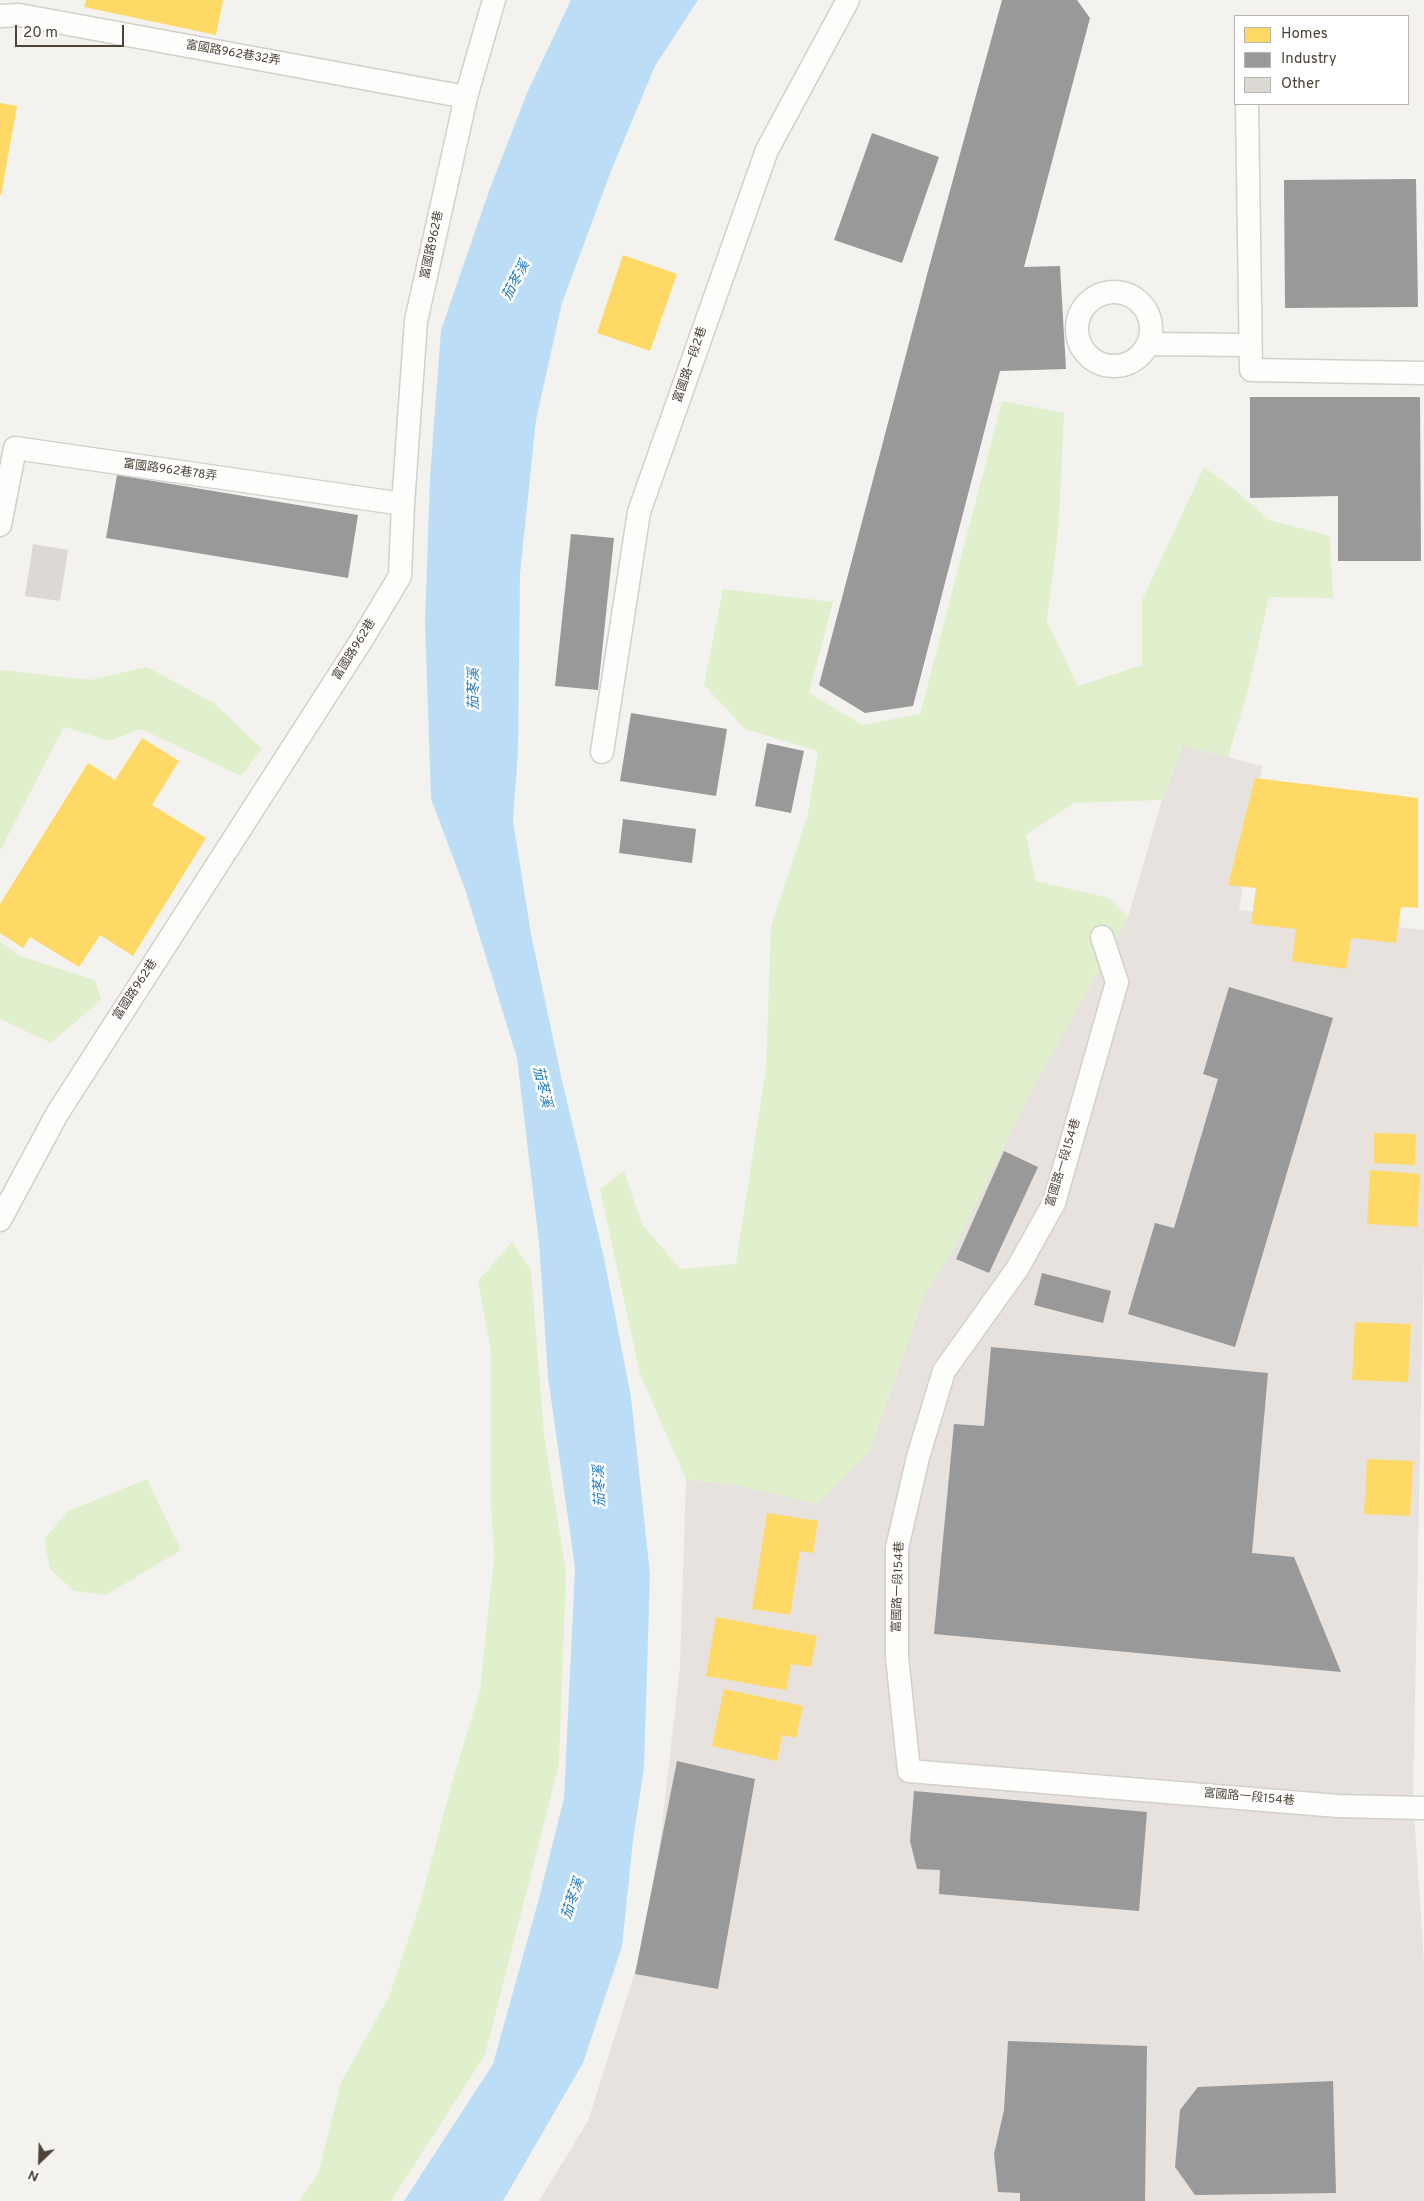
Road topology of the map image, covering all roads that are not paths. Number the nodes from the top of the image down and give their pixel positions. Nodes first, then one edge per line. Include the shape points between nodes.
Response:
1 (494, 0) edge
2 (848, 0) edge
3 (0, 16) edge
4 (466, 97) junction
5 (1247, 105) edge
6 (1148, 344) dead end
7 (1250, 345) junction
8 (1424, 372) edge
9 (402, 504) junction
10 (0, 525) edge
11 (602, 752) dead end
12 (1102, 938) dead end
13 (1, 1218) edge
14 (1424, 1808) edge

1 - 4 lane, 富國路962巷
2 - 11 lane, 富國路一段2巷 via 767,150 639,512
3 - 4 lane, 富國路962巷32弄 via 19,14
4 - 9 lane, 富國路962巷 via 416,321
5 - 7 lane
6 - 7 lane
7 - 8 lane via 1252,370
9 - 10 lane, 富國路962巷78弄 via 15,448
9 - 13 lane, 富國路962巷 via 400,576 361,642 57,1114
12 - 14 lane, 富國路一段154巷 via 1117,982 1054,1203 1017,1269 944,1371 918,1457 897,1548 897,1657 909,1771 1338,1806

